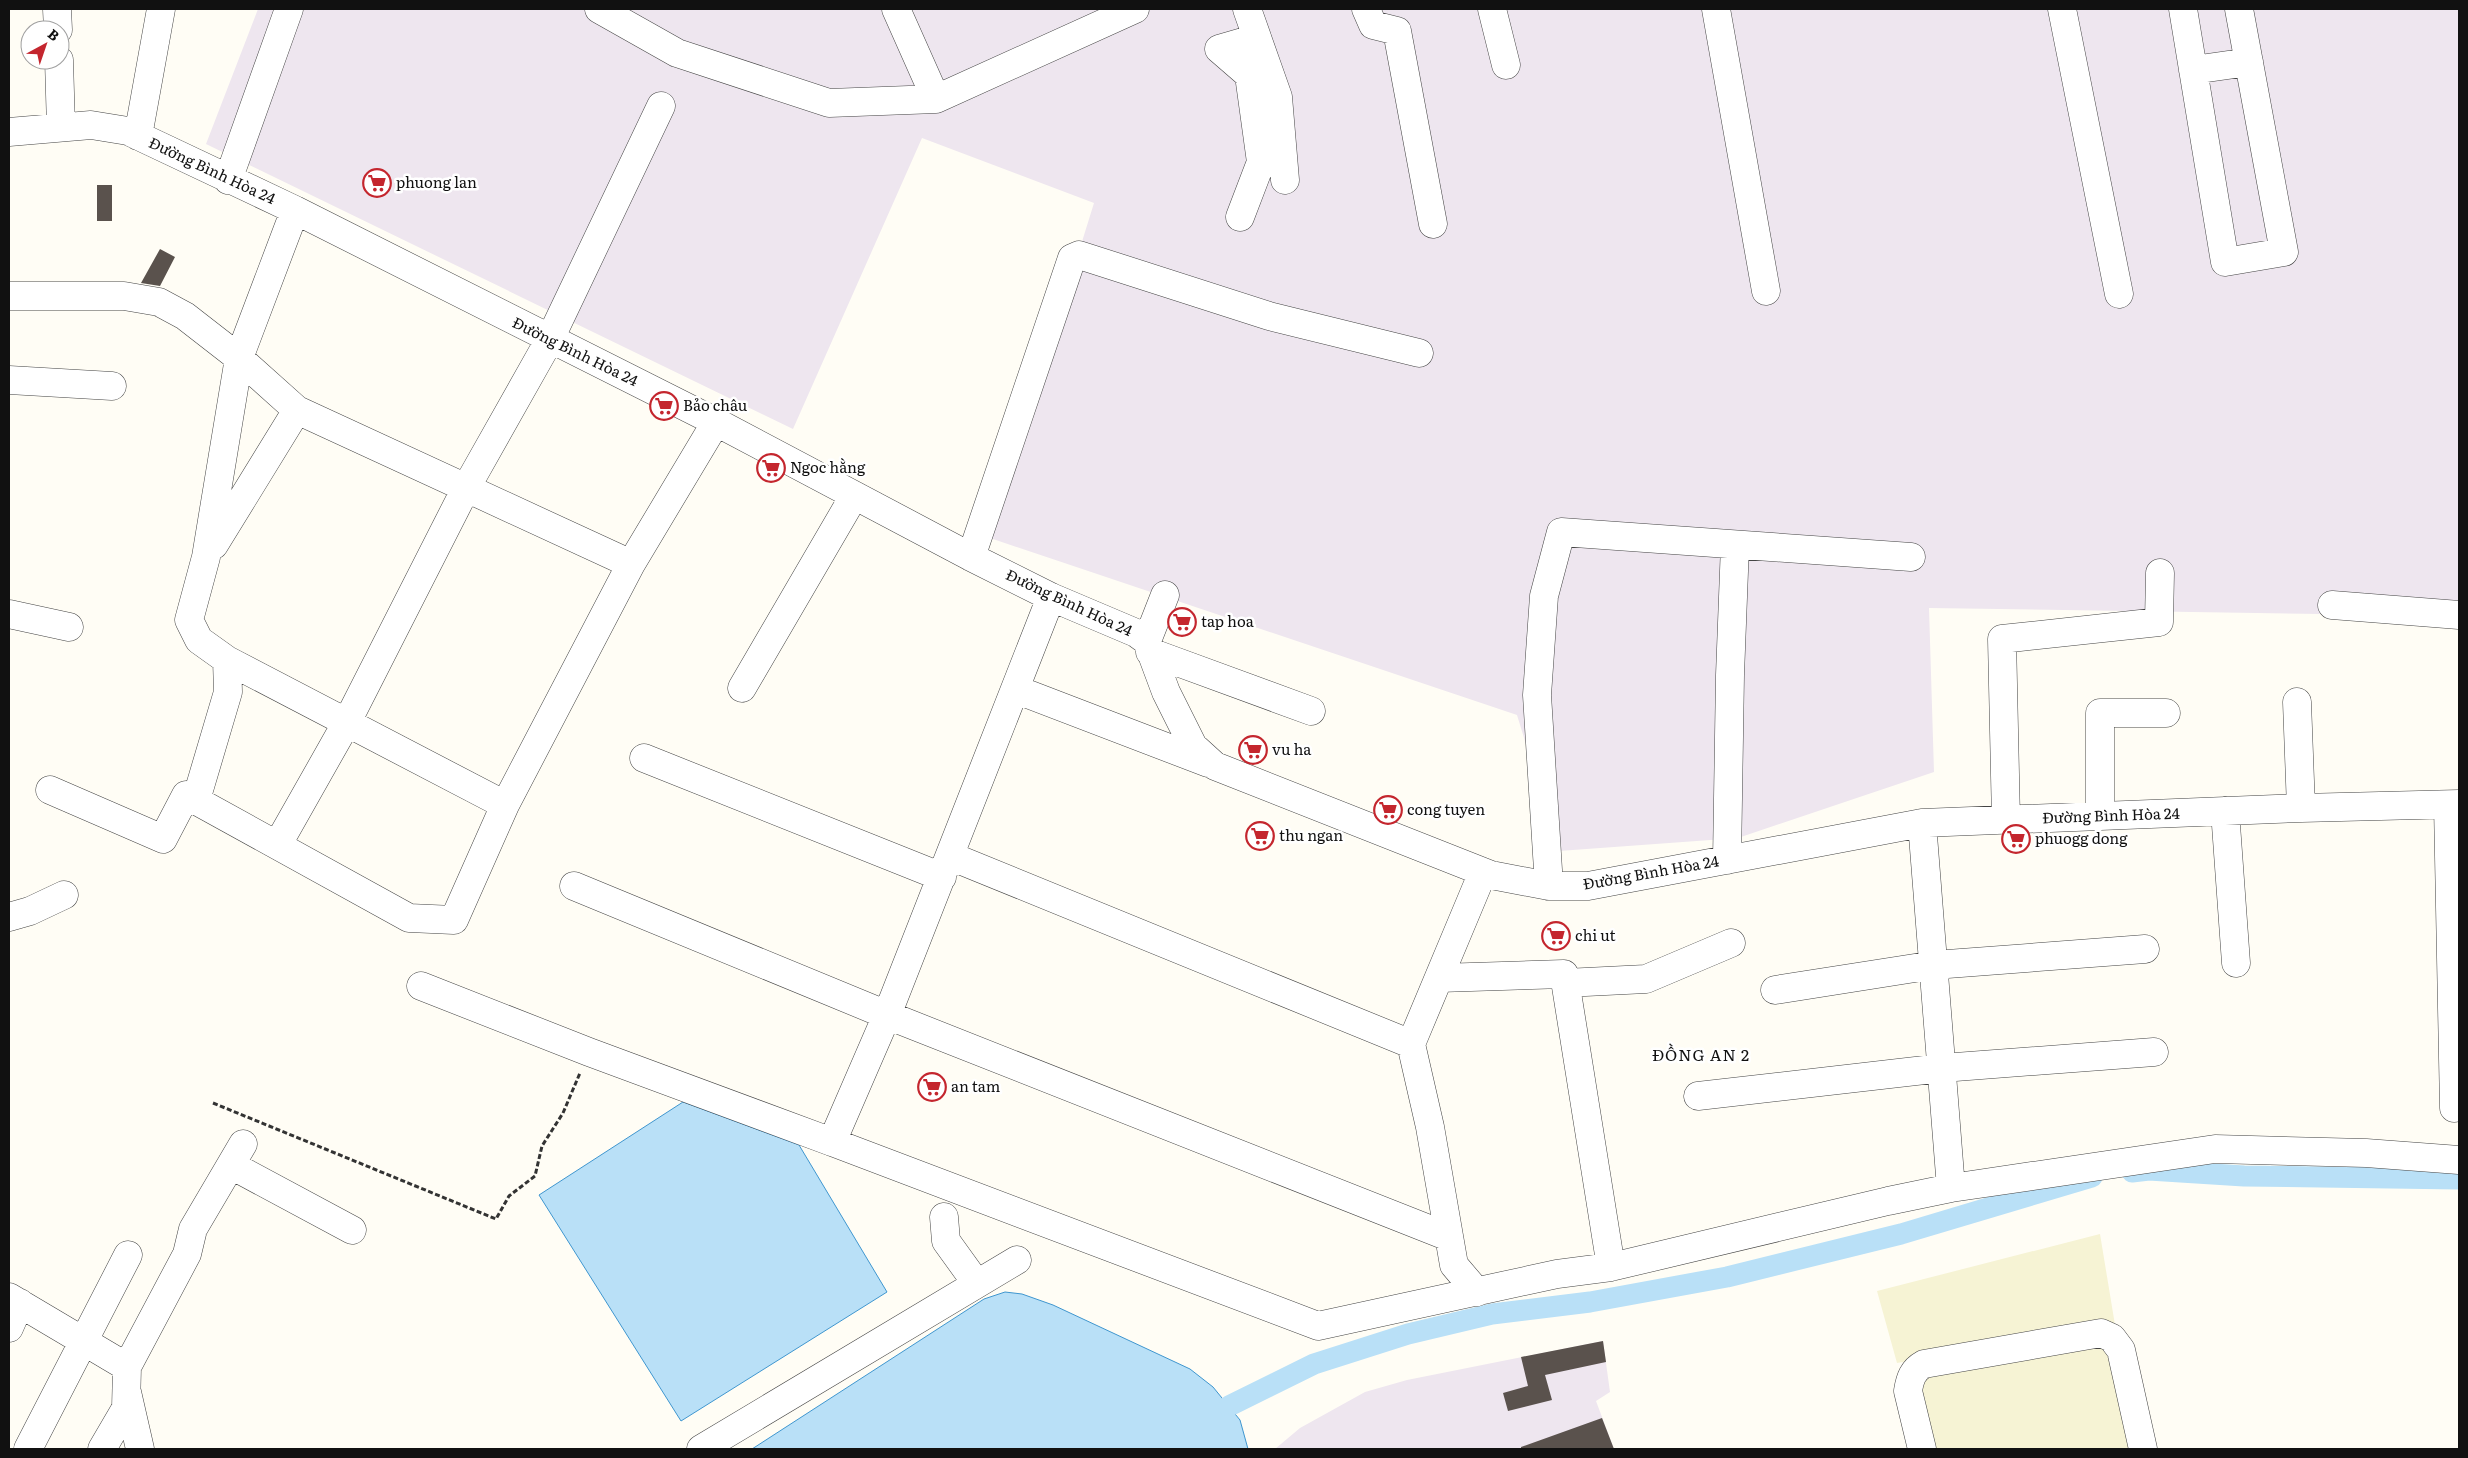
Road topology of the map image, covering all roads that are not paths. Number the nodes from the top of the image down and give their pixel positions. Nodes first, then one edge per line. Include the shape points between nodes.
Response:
1 (161, 9) edge
2 (289, 9) edge
3 (599, 9) edge
4 (896, 9) edge
5 (1135, 9) edge
6 (1247, 9) edge
7 (1366, 9) edge
8 (1492, 9) edge
9 (1716, 9) edge
10 (2062, 9) edge
11 (2183, 9) edge
12 (2239, 9) edge
13 (1257, 38) junction
14 (2249, 62) junction
15 (1506, 65) dead end
16 (59, 70) edge
17 (2193, 70) junction
18 (936, 99) junction
19 (661, 106) dead end
20 (61, 128) junction
21 (9, 132) edge
22 (138, 136) junction
23 (228, 180) junction
24 (1285, 180) dead end
25 (295, 210) junction
26 (1240, 217) dead end
27 (1433, 224) dead end
28 (1766, 291) dead end
29 (2119, 294) dead end
30 (9, 296) edge
31 (550, 339) junction
32 (1418, 353) dead end
33 (239, 358) junction
34 (9, 380) edge
35 (112, 386) dead end
36 (297, 410) junction
37 (716, 422) junction
38 (466, 488) junction
39 (854, 496) junction
40 (1735, 545) junction
41 (971, 557) junction
42 (1911, 557) dead end
43 (206, 558) junction
44 (631, 564) junction
45 (2160, 573) dead end
46 (1165, 595) dead end
47 (1051, 597) junction
48 (2332, 605) dead end
49 (9, 614) edge
50 (2459, 614) edge
51 (69, 627) dead end
52 (1148, 647) junction
53 (227, 660) junction
54 (742, 688) dead end
55 (1016, 689) junction
56 (2297, 702) dead end
57 (1311, 711) dead end
58 (2166, 713) dead end
59 (346, 722) junction
60 (644, 758) dead end
61 (1215, 766) junction
62 (50, 790) dead end
63 (196, 800) junction
64 (505, 805) junction
65 (2454, 805) edge
66 (2301, 808) junction
67 (2226, 811) junction
68 (2100, 816) junction
69 (2006, 820) junction
70 (1922, 823) junction
71 (278, 844) junction
72 (1727, 860) junction
73 (946, 866) junction
74 (1483, 872) junction
75 (574, 886) dead end
76 (1549, 886) junction
77 (64, 894) dead end
78 (9, 917) edge
79 (1731, 943) dead end
80 (2145, 949) dead end
81 (2236, 964) dead end
82 (1934, 965) junction
83 (1439, 978) junction
84 (1565, 983) junction
85 (2455, 983) edge
86 (421, 986) dead end
87 (1775, 990) dead end
88 (887, 1015) junction
89 (1411, 1044) junction
90 (2154, 1052) dead end
91 (1942, 1068) junction
92 (1698, 1096) dead end
93 (2454, 1108) dead end
94 (832, 1142) junction
95 (2459, 1160) edge
96 (1951, 1188) junction
97 (944, 1217) dead end
98 (352, 1230) dead end
99 (1449, 1237) junction
100 (128, 1255) dead end
101 (1017, 1260) dead end
102 (1611, 1267) junction
103 (977, 1284) junction
104 (1477, 1292) junction
105 (14, 1300) edge
106 (9, 1328) edge
107 (82, 1340) junction
108 (127, 1378) junction
109 (28, 1449) edge
110 (102, 1449) edge
111 (140, 1449) edge
112 (701, 1449) edge
113 (1922, 1449) edge
114 (2143, 1449) edge

1 - 22 street
2 - 23 street
3 - 18 street via 676,53 829,103
4 - 18 street
5 - 18 street
6 - 13 street
7 - 27 street via 1373,25 1397,31
8 - 15 street
9 - 28 street
10 - 29 street
11 - 17 street
12 - 14 street
13 - 24 street via 1278,97
13 - 26 street via 1219,49 1249,75 1261,162
14 - 17 street
14 - 17 street via 2284,252 2225,262
16 - 20 street
19 - 31 street
20 - 21 street, Đường Bình Hòa 24
20 - 22 street, Đường Bình Hòa 24 via 90,125 128,131
22 - 23 street, Đường Bình Hòa 24
23 - 25 street, Đường Bình Hòa 24
25 - 31 street, Đường Bình Hòa 24
25 - 33 street
30 - 33 street via 124,296 160,302 185,316
31 - 37 street, Đường Bình Hòa 24
31 - 38 street
32 - 41 street via 1268,316 1075,255
33 - 36 street
33 - 43 street
34 - 35 street
36 - 38 street
36 - 43 street
37 - 39 street, Đường Bình Hòa 24
37 - 44 street
38 - 44 street
38 - 59 street
39 - 41 street, Đường Bình Hòa 24
39 - 54 street
40 - 42 street
40 - 72 street
40 - 76 street via 1561,532 1544,596 1537,695
41 - 47 street, Đường Bình Hòa 24
43 - 53 street via 189,620 199,640
44 - 64 street
45 - 69 street via 2159,622 2002,639
46 - 52 street
47 - 52 street, Đường Bình Hòa 24 via 1123,626
47 - 55 street
48 - 50 street
49 - 51 street
52 - 57 street
52 - 61 street, Đường Bình Hòa 24 via 1193,746
53 - 59 street
53 - 63 street via 228,692
55 - 61 street
55 - 73 street
56 - 66 street
58 - 68 street via 2100,713
59 - 64 street
59 - 71 street
60 - 73 street
61 - 74 street, Đường Bình Hòa 24
62 - 63 street via 163,839 186,795
63 - 71 street
64 - 71 street via 454,920 409,918
65 - 66 street, Đường Bình Hòa 24
65 - 85 street
66 - 67 street, Đường Bình Hòa 24
67 - 68 street, Đường Bình Hòa 24
67 - 81 street
68 - 69 street, Đường Bình Hòa 24
69 - 70 street, Đường Bình Hòa 24
70 - 72 street, Đường Bình Hòa 24
70 - 82 street
72 - 76 street, Đường Bình Hòa 24 via 1588,886
73 - 88 street
73 - 89 street
74 - 76 street, Đường Bình Hòa 24
74 - 83 street
75 - 88 street
77 - 78 street via 30,911
79 - 84 street via 1646,979
80 - 82 street
82 - 87 street
82 - 91 street
83 - 84 street via 1564,974
83 - 89 street
84 - 102 street
85 - 93 street
86 - 94 street
88 - 94 street
88 - 99 street
89 - 99 street via 1430,1127
90 - 91 street
91 - 92 street
91 - 96 street
94 - 104 street via 1318,1326
95 - 96 street via 2366,1153 2214,1149
96 - 102 street
97 - 103 street via 946,1241
98 - 108 street via 237,1154 193,1229 187,1254
99 - 104 street via 1454,1265
100 - 107 street
101 - 103 street
102 - 104 street via 1557,1274
103 - 112 street
105 - 106 street
105 - 107 street
107 - 108 street
107 - 109 street
108 - 110 street via 126,1408
108 - 111 street
113 - 114 street via 1908,1391 1917,1368 1924,1364 2102,1333 2112,1338 2121,1350

